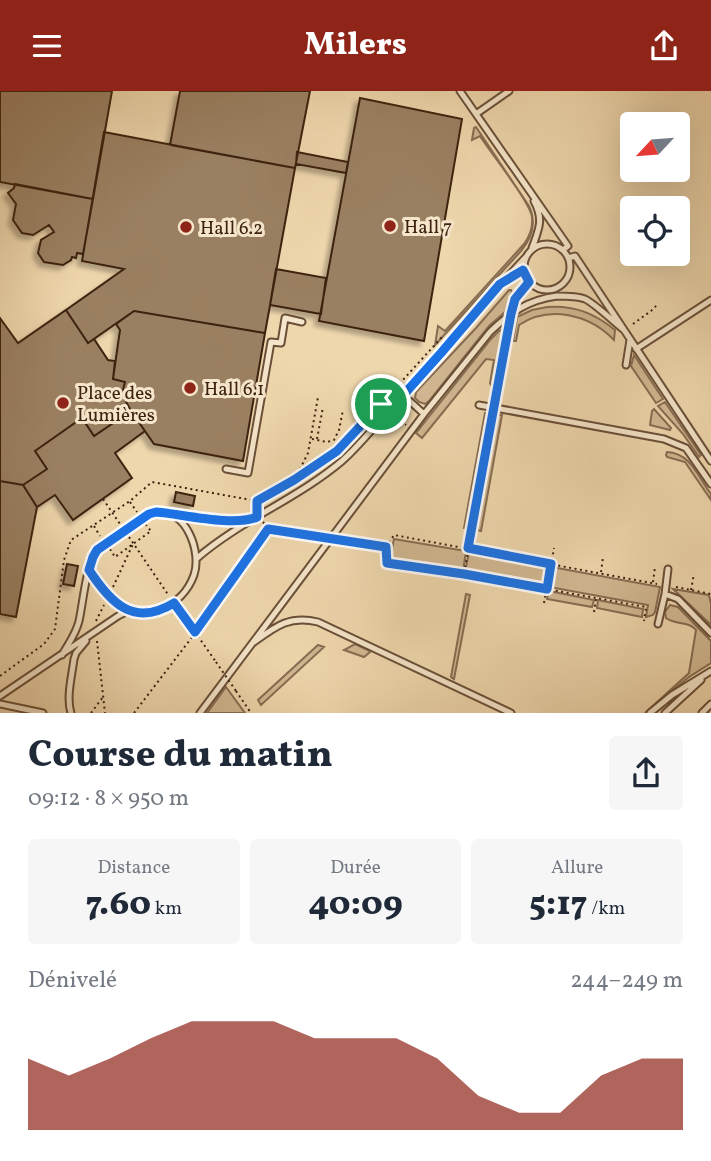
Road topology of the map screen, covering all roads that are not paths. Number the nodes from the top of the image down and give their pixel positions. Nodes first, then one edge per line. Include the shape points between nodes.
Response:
1 (460, 91) edge
2 (509, 91) edge
3 (476, 114) junction
4 (520, 177) junction
5 (532, 248) junction
6 (566, 248) junction
7 (571, 257) junction
8 (525, 258) junction
9 (523, 270) junction
10 (529, 282) junction
11 (500, 284) junction
12 (711, 300) edge
13 (511, 314) junction
14 (302, 321) dead end
15 (624, 330) junction
16 (630, 340) junction
17 (636, 349) junction
18 (626, 365) dead end
19 (403, 395) junction
20 (479, 405) dead end
21 (495, 407) junction
22 (424, 414) junction
23 (711, 461) edge
24 (226, 468) dead end
25 (711, 484) edge
26 (169, 513) junction
27 (254, 518) junction
28 (196, 559) junction
29 (668, 569) dead end
30 (89, 570) junction
31 (665, 594) junction
32 (130, 610) junction
33 (658, 624) dead end
34 (96, 631) junction
35 (711, 633) edge
36 (249, 646) junction
37 (62, 655) junction
38 (711, 671) edge
39 (0, 696) edge
40 (0, 704) edge
41 (711, 704) edge
42 (43, 713) edge
43 (71, 713) edge
44 (200, 713) edge
45 (511, 713) edge
46 (650, 713) edge
47 (665, 713) edge
48 (702, 713) edge

1 - 3 lane
2 - 3 lane
3 - 4 lane
4 - 5 lane via 540,213
4 - 6 lane
5 - 6 lane via 551,244
5 - 8 lane
6 - 7 lane
7 - 10 lane via 562,285 541,289
7 - 15 lane
8 - 9 lane
8 - 11 lane
9 - 10 lane
9 - 11 lane
10 - 13 lane via 515,299
11 - 19 lane
12 - 17 lane
13 - 15 lane via 537,299 565,296 585,299
13 - 21 lane
13 - 22 lane via 490,332
14 - 24 lane via 285,318 281,343 271,342 248,473
15 - 16 lane
16 - 17 lane
16 - 18 lane
17 - 23 lane
19 - 22 lane
19 - 27 lane via 344,459
20 - 21 lane
21 - 25 lane via 678,443 686,447
22 - 36 lane
26 - 27 lane
26 - 28 lane via 189,534
26 - 30 lane via 149,514 97,550
27 - 28 lane
28 - 32 lane via 194,576 174,603 148,612
29 - 31 lane
30 - 32 lane via 114,602
30 - 37 lane via 78,624
31 - 33 lane
31 - 35 lane via 678,599
32 - 34 lane
34 - 37 lane
34 - 43 lane via 74,659
36 - 44 lane
36 - 45 lane via 283,623 318,622
37 - 39 lane
38 - 46 lane
38 - 47 lane
40 - 42 lane
41 - 48 lane

